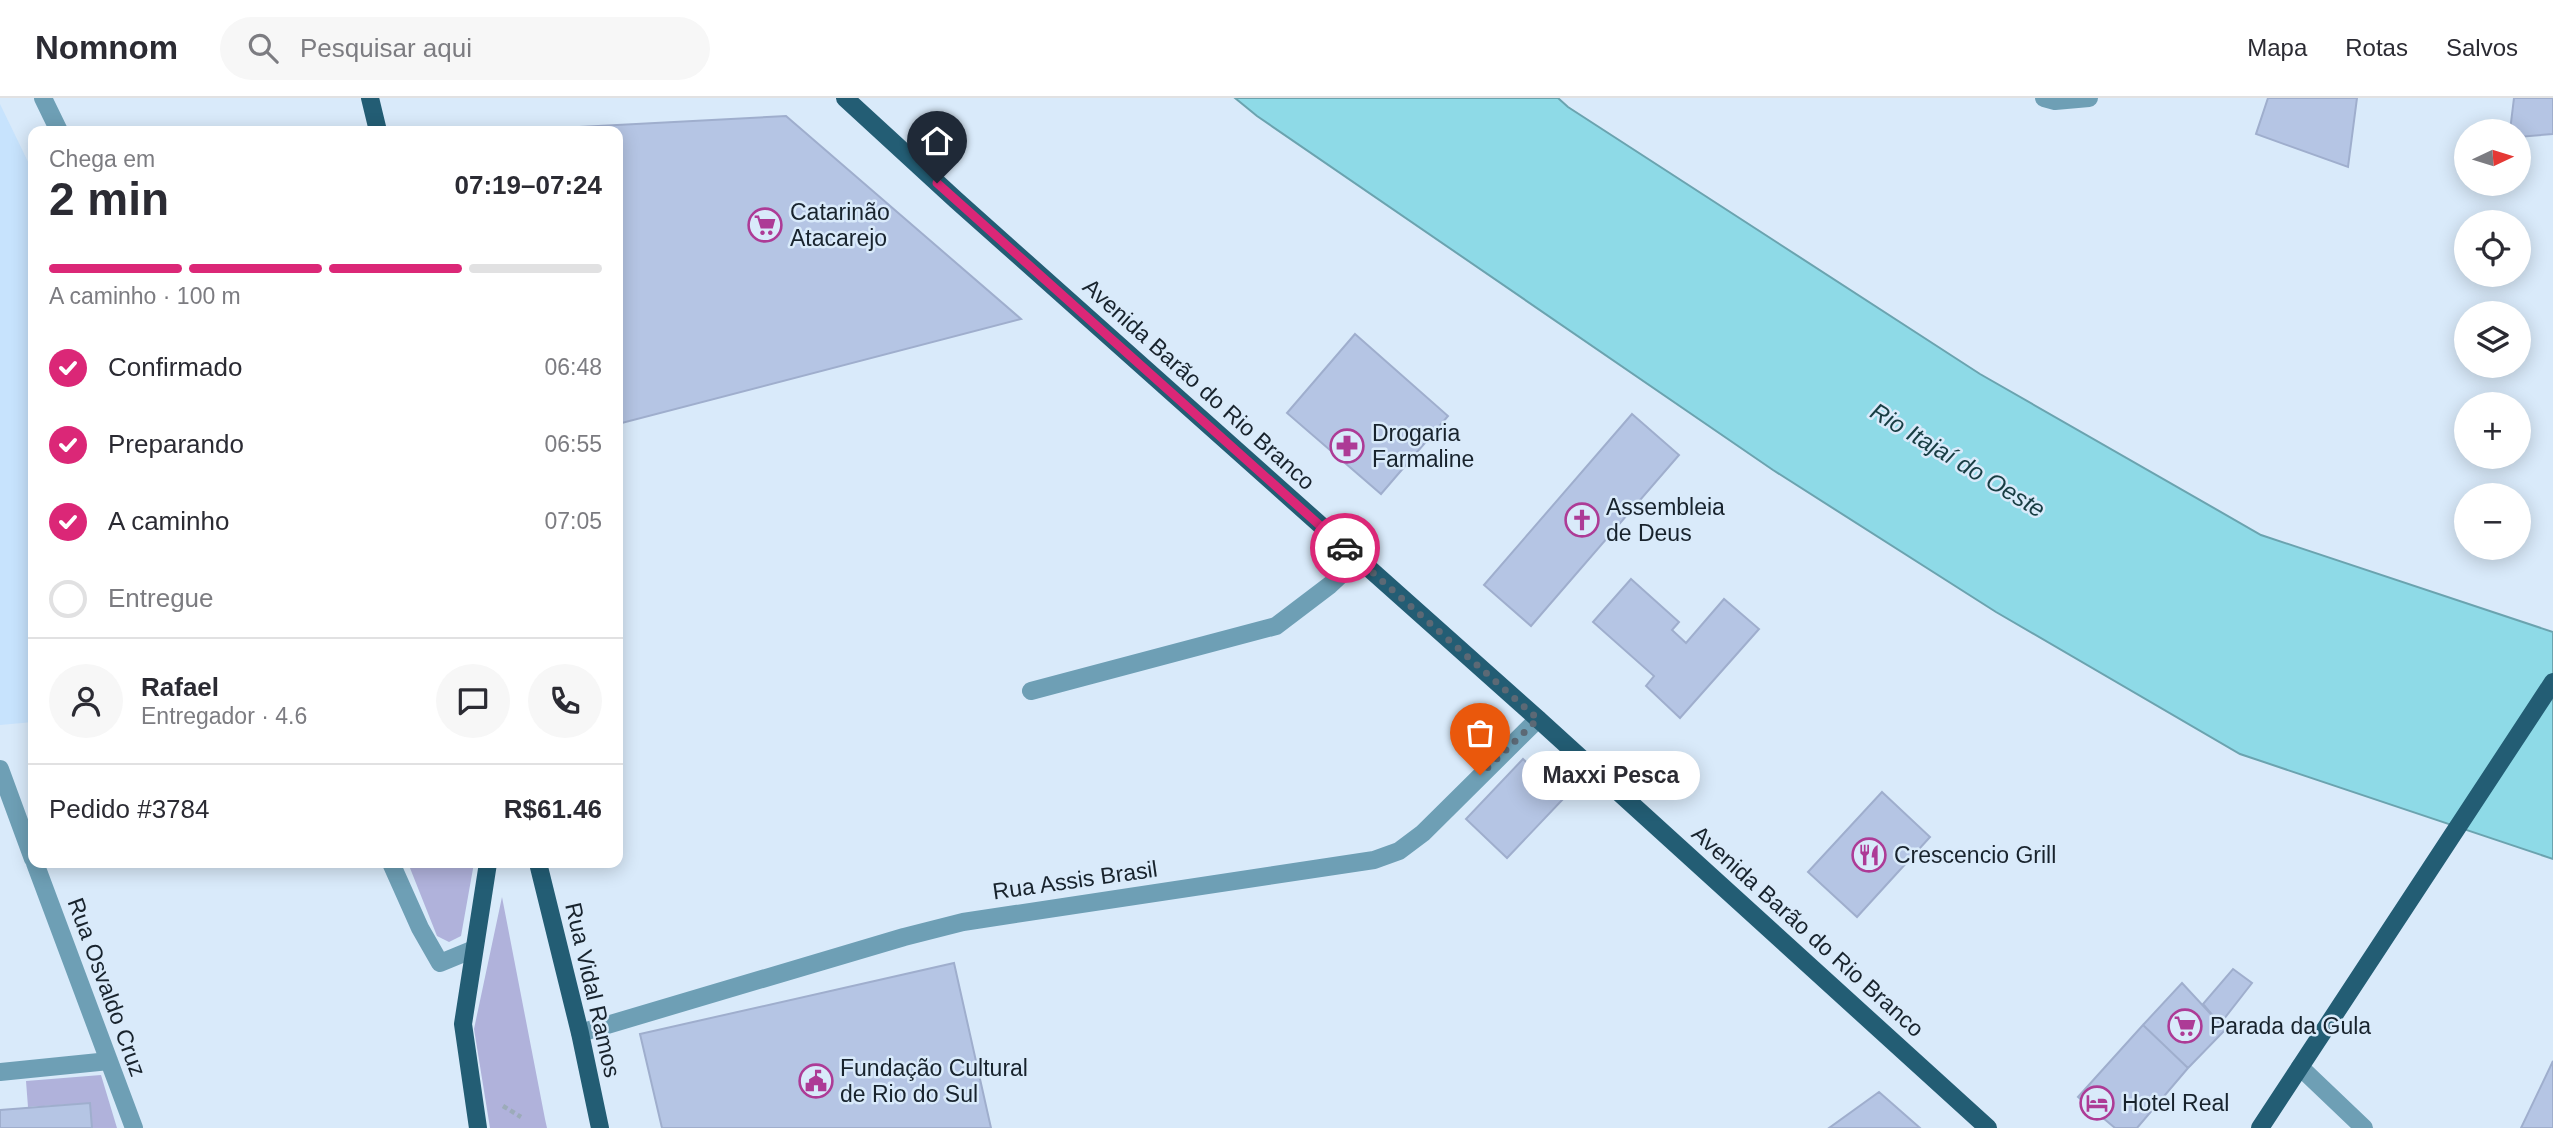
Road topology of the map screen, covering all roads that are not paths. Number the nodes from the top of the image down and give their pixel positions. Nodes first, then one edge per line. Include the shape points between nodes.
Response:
1 (43, 98) edge
2 (370, 98) edge
3 (845, 98) edge
4 (2044, 98) edge
5 (2089, 98) edge
6 (57, 126) edge
7 (377, 126) edge
8 (1358, 559) junction
9 (2553, 682) edge
10 (1031, 691) dead end
11 (1538, 719) junction
12 (0, 769) edge
13 (28, 845) edge
14 (37, 868) edge
15 (393, 868) edge
16 (487, 868) edge
17 (539, 868) edge
18 (474, 949) junction
19 (580, 1033) junction
20 (109, 1061) junction
21 (2300, 1067) junction
22 (0, 1072) edge
23 (134, 1128) edge
24 (478, 1128) edge
25 (600, 1128) edge
26 (1988, 1128) edge
27 (2260, 1128) edge
28 (2364, 1128) edge

1 - 6 street
2 - 7 main road
3 - 8 main road, Avenida Barão do Rio Branco
4 - 5 street
8 - 10 street via 1276,626
8 - 11 main road, Avenida Barão do Rio Branco
9 - 21 main road
11 - 19 street, Rua Assis Brasil via 1423,833 1399,851 1374,860 963,922
11 - 26 main road, Avenida Barão do Rio Branco
12 - 13 street, Rua Osvaldo Cruz
14 - 20 street, Rua Osvaldo Cruz
15 - 18 street via 440,963
16 - 18 main road
17 - 19 main road, Rua Vidal Ramos
18 - 24 main road via 463,1024
19 - 25 main road, Rua Vidal Ramos
20 - 22 street
20 - 23 street, Rua Osvaldo Cruz
21 - 27 main road
21 - 28 street

